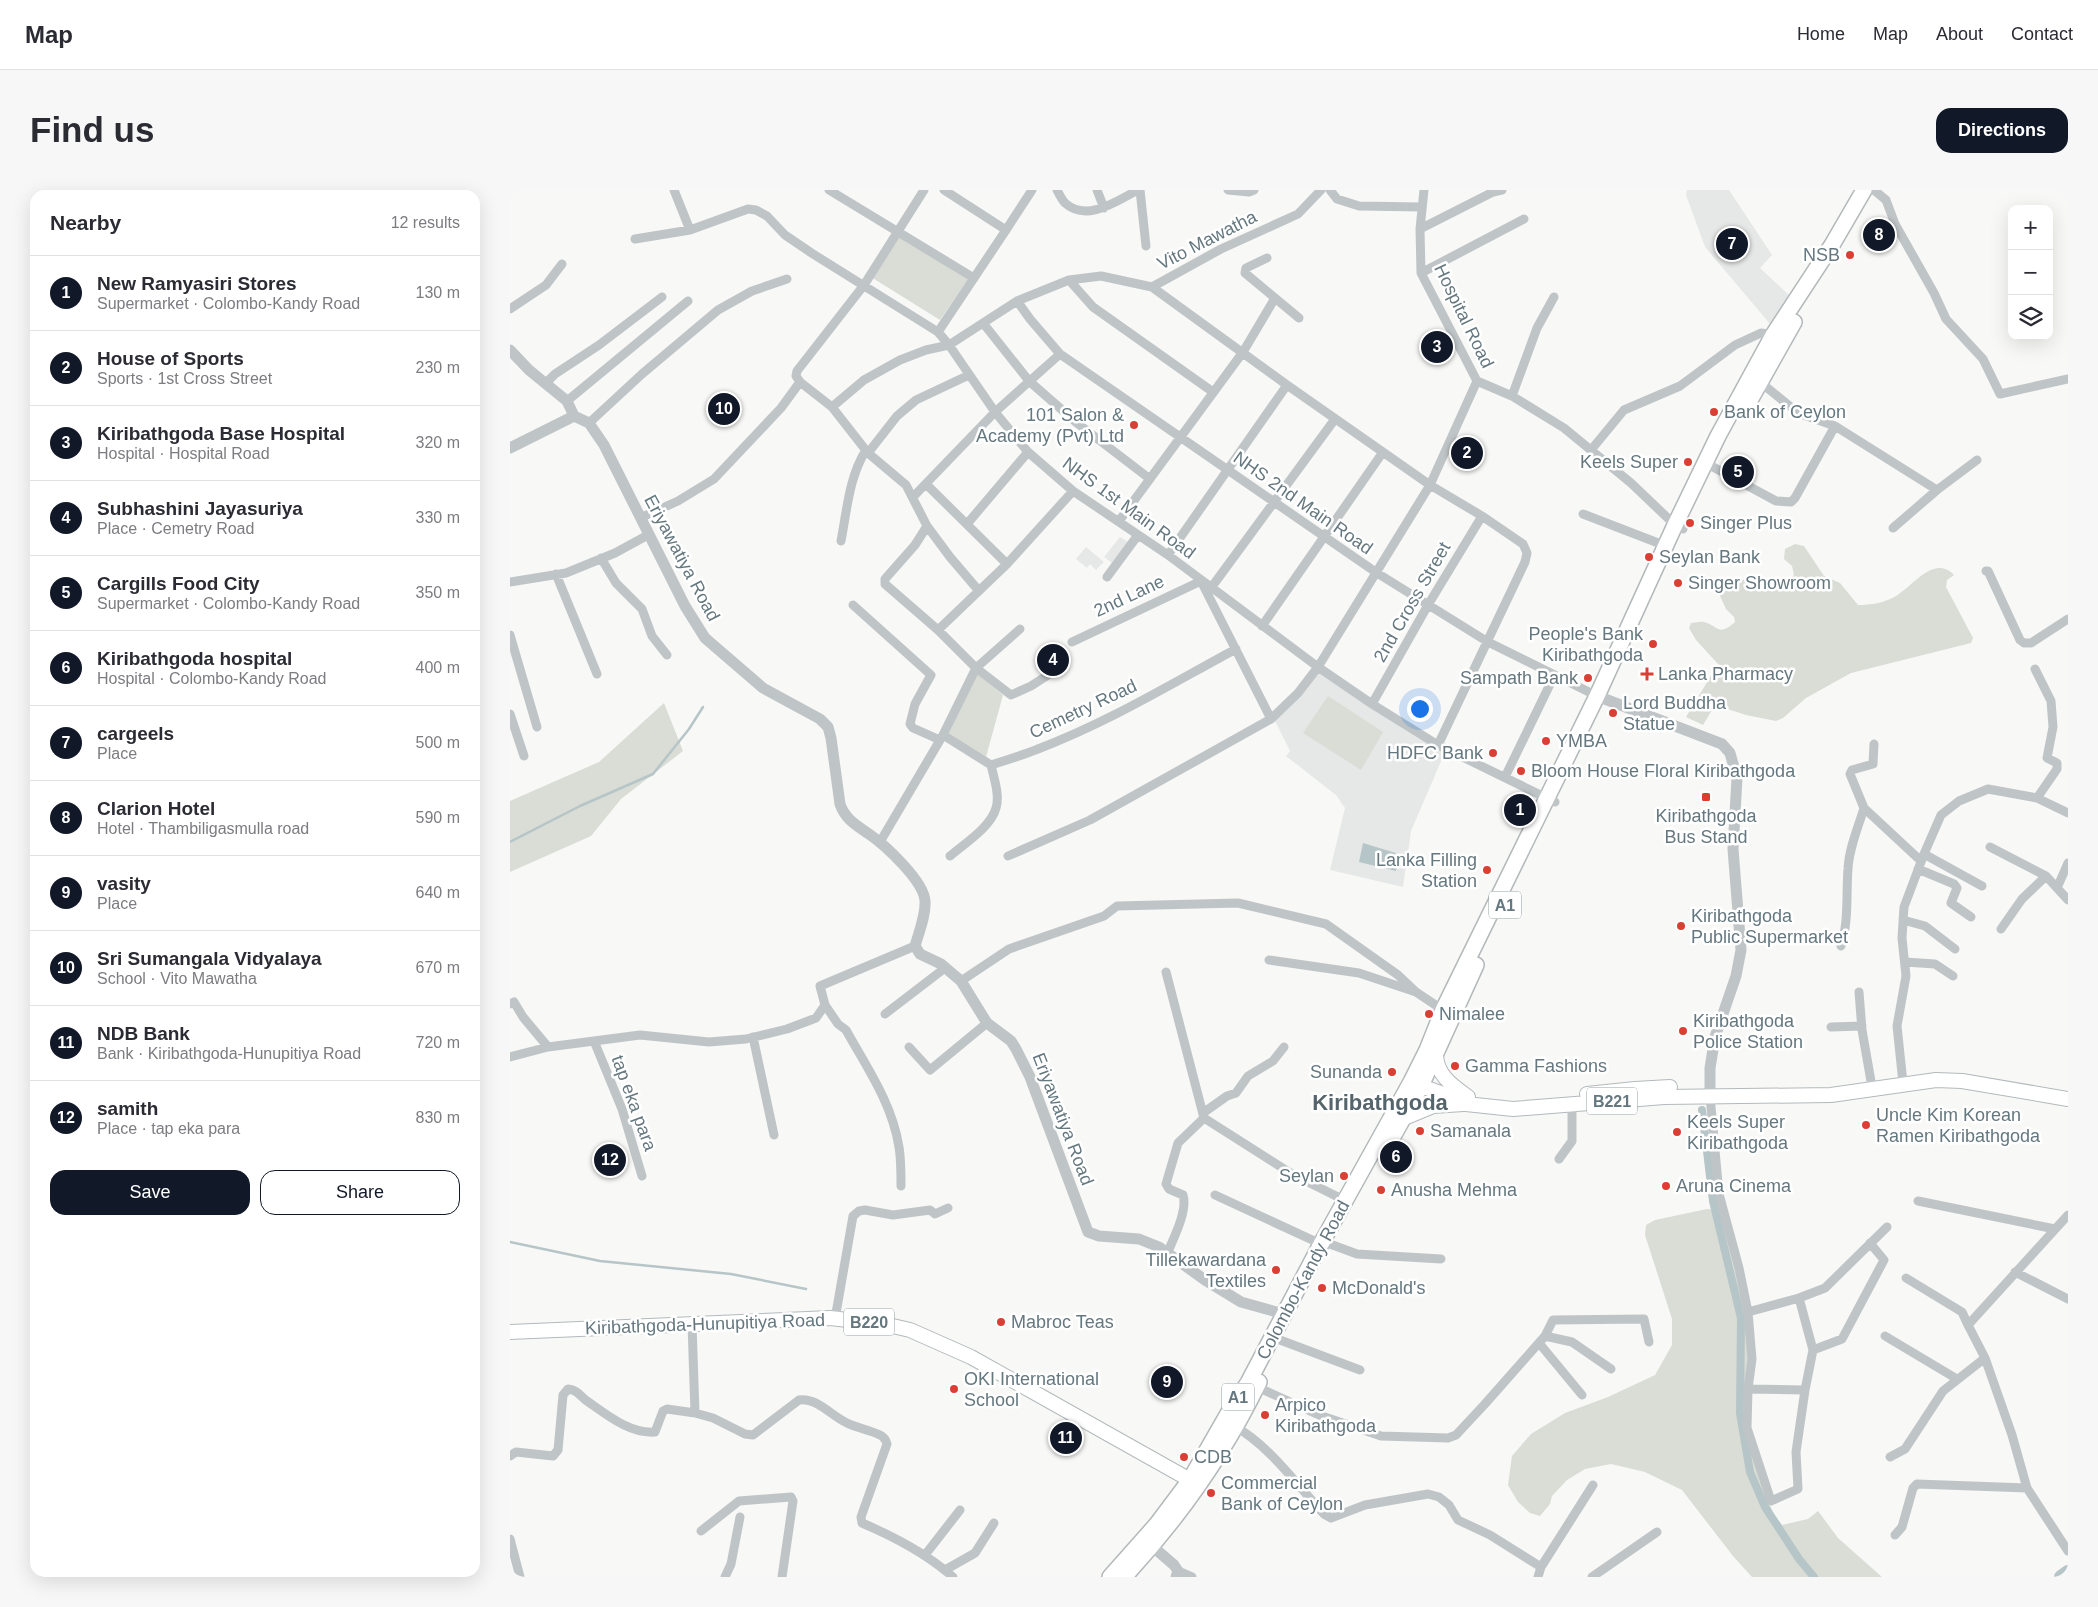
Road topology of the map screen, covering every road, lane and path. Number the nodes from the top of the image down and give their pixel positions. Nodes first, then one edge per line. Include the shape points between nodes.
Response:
1 (674, 190) edge
2 (829, 190) edge
3 (924, 190) edge
4 (944, 190) edge
5 (1032, 190) edge
6 (1056, 190) edge
7 (1097, 190) edge
8 (1139, 190) edge
9 (1231, 190) edge
10 (1254, 190) edge
11 (1321, 190) edge
12 (1330, 190) edge
13 (1424, 190) edge
14 (1502, 190) edge
15 (1864, 190) edge
16 (1874, 190) edge
17 (1422, 207) junction
18 (1104, 208) junction
19 (1524, 219) dead end
20 (690, 230) junction
21 (1006, 230) junction
22 (1420, 230) junction
23 (898, 231) junction
24 (635, 239) dead end
25 (1146, 246) dead end
26 (1267, 258) dead end
27 (562, 264) dead end
28 (1421, 273) junction
29 (974, 278) junction
30 (787, 279) dead end
31 (1068, 280) junction
32 (864, 285) junction
33 (1152, 287) junction
34 (662, 297) dead end
35 (1554, 297) dead end
36 (1275, 298) junction
37 (688, 301) dead end
38 (1017, 301) junction
39 (510, 308) edge
40 (1299, 318) dead end
41 (983, 324) junction
42 (938, 332) junction
43 (1773, 336) junction
44 (949, 345) junction
45 (510, 350) edge
46 (1243, 352) junction
47 (1060, 354) junction
48 (1758, 373) junction
49 (969, 376) junction
50 (2068, 379) edge
51 (1029, 381) junction
52 (1477, 381) junction
53 (800, 382) junction
54 (546, 383) junction
55 (1287, 385) junction
56 (1213, 392) junction
57 (1512, 396) junction
58 (567, 401) junction
59 (832, 407) junction
60 (995, 412) junction
61 (574, 416) junction
62 (1335, 419) junction
63 (589, 423) junction
64 (1835, 426) junction
65 (1180, 437) junction
66 (510, 448) edge
67 (1591, 450) junction
68 (867, 452) junction
69 (1028, 452) junction
70 (1383, 452) junction
71 (1978, 460) dead end
72 (1713, 467) junction
73 (1227, 470) junction
74 (1150, 478) junction
75 (926, 484) junction
76 (1430, 485) junction
77 (1937, 490) junction
78 (1073, 491) junction
79 (913, 497) junction
80 (1273, 503) junction
81 (1582, 514) dead end
82 (1482, 516) junction
83 (640, 518) junction
84 (1119, 520) junction
85 (967, 524) junction
86 (927, 526) junction
87 (1679, 527) junction
88 (1893, 528) dead end
89 (648, 535) junction
90 (1138, 535) junction
91 (1324, 538) junction
92 (841, 541) dead end
93 (1666, 546) junction
94 (1168, 555) junction
95 (601, 558) junction
96 (1007, 564) junction
97 (1986, 571) dead end
98 (556, 574) junction
99 (1377, 574) junction
100 (1107, 577) dead end
101 (1201, 581) junction
102 (510, 582) edge
103 (1211, 588) junction
104 (979, 591) junction
105 (853, 605) dead end
106 (1428, 605) junction
107 (2068, 619) edge
108 (1262, 626) junction
109 (1020, 629) dead end
110 (938, 630) junction
111 (510, 635) edge
112 (1072, 642) dead end
113 (1488, 642) junction
114 (1236, 649) junction
115 (667, 655) dead end
116 (1065, 664) dead end
117 (1318, 667) junction
118 (976, 668) junction
119 (2035, 669) dead end
120 (597, 674) dead end
121 (1554, 676) junction
122 (1601, 698) junction
123 (1372, 704) junction
124 (510, 714) edge
125 (1271, 719) junction
126 (537, 727) dead end
127 (942, 737) junction
128 (1874, 744) dead end
129 (1438, 745) junction
130 (524, 756) dead end
131 (992, 765) junction
132 (1506, 777) junction
133 (2037, 798) junction
134 (1551, 800) junction
135 (1864, 808) junction
136 (2068, 813) edge
137 (880, 842) junction
138 (1990, 847) dead end
139 (950, 856) dead end
140 (1008, 856) dead end
141 (1921, 861) junction
142 (2068, 863) edge
143 (2046, 876) junction
144 (1982, 886) dead end
145 (2057, 888) junction
146 (2068, 900) edge
147 (1970, 917) dead end
148 (1903, 920) junction
149 (2001, 929) dead end
150 (915, 946) junction
151 (1841, 946) dead end
152 (1955, 949) dead end
153 (1269, 960) dead end
154 (1905, 962) junction
155 (945, 968) junction
156 (1166, 972) dead end
157 (1953, 976) dead end
158 (961, 981) junction
159 (1416, 992) junction
160 (1858, 992) dead end
161 (510, 1004) edge
162 (825, 1005) junction
163 (1443, 1010) junction
164 (885, 1014) dead end
165 (987, 1023) junction
166 (1862, 1026) junction
167 (1831, 1027) dead end
168 (753, 1037) junction
169 (594, 1041) junction
170 (909, 1047) dead end
171 (1284, 1047) dead end
172 (548, 1048) junction
173 (1436, 1054) junction
174 (510, 1058) edge
175 (1420, 1080) junction
176 (1903, 1083) junction
177 (1872, 1088) junction
178 (1710, 1091) junction
179 (2068, 1099) edge
180 (1467, 1100) junction
181 (1572, 1105) junction
182 (1204, 1116) junction
183 (1404, 1118) junction
184 (774, 1135) dead end
185 (1559, 1159) dead end
186 (642, 1176) dead end
187 (901, 1186) dead end
188 (1215, 1195) dead end
189 (1346, 1201) junction
190 (1918, 1201) dead end
191 (948, 1208) dead end
192 (2068, 1215) edge
193 (1887, 1227) dead end
194 (2055, 1229) junction
195 (1325, 1244) junction
196 (1870, 1244) junction
197 (1167, 1254) junction
198 (1441, 1259) dead end
199 (2015, 1272) junction
200 (1906, 1278) dead end
201 (1799, 1298) junction
202 (2068, 1299) edge
203 (1748, 1312) junction
204 (1284, 1314) junction
205 (835, 1318) junction
206 (692, 1324) junction
207 (1968, 1324) junction
208 (510, 1332) edge
209 (1886, 1336) dead end
210 (1280, 1340) junction
211 (1542, 1340) junction
212 (1649, 1342) dead end
213 (1813, 1350) junction
214 (1985, 1358) junction
215 (1611, 1369) dead end
216 (1360, 1370) dead end
217 (1957, 1379) junction
218 (1257, 1386) junction
219 (1748, 1389) junction
220 (1804, 1390) junction
221 (1582, 1395) dead end
222 (694, 1413) junction
223 (1234, 1426) junction
224 (510, 1456) edge
225 (1890, 1458) dead end
226 (1195, 1482) junction
227 (1593, 1485) dead end
228 (2028, 1488) junction
229 (960, 1510) dead end
230 (740, 1517) dead end
231 (994, 1523) dead end
232 (701, 1531) dead end
233 (1656, 1532) dead end
234 (1895, 1535) dead end
235 (510, 1539) edge
236 (1152, 1546) junction
237 (2068, 1551) edge
238 (925, 1555) junction
239 (1541, 1567) junction
240 (945, 1570) junction
241 (1177, 1574) edge
242 (520, 1577) edge
243 (725, 1577) edge
244 (782, 1577) edge
245 (953, 1577) edge
246 (1110, 1577) edge
247 (1124, 1577) edge
248 (1192, 1577) edge
249 (1538, 1577) edge
250 (1592, 1577) edge

1 - 20 street
2 - 23 street
3 - 23 street
4 - 21 street
5 - 21 street
6 - 18 street via 1066,203 1079,210
7 - 18 street
8 - 18 street
8 - 25 street
9 - 10 street
11 - 33 street, Vito Mawatha via 1298,214 1221,249
12 - 17 street via 1337,199 1359,206
13 - 17 street, Hospital Road
14 - 22 street
15 - 43 highway, Colombo-Kandy Road / A1
16 - 48 highway, Colombo-Kandy Road / A1
16 - 50 street via 1886,200 1895,224 1946,319 1982,359 2000,394
17 - 22 street, Hospital Road
19 - 28 street
20 - 24 street, NHS 1st Main Road
20 - 32 street, NHS 1st Main Road via 748,209 756,210 813,254
21 - 29 street
22 - 28 street, Hospital Road
23 - 29 street
23 - 32 street
26 - 36 street via 1246,268 1245,273
27 - 39 street via 546,285
28 - 52 street, Hospital Road
29 - 42 street
30 - 63 street via 752,291 718,310
31 - 33 street, Vito Mawatha via 1101,276
31 - 38 street, Vito Mawatha
31 - 56 street via 1093,307
32 - 42 street, NHS 1st Main Road
32 - 53 street via 798,371 796,376
33 - 46 street
34 - 54 street
35 - 57 street via 1537,328
36 - 40 street
36 - 46 street
37 - 58 street
38 - 41 street, Vito Mawatha
38 - 47 street, NHS 2nd Main Road
41 - 44 street, Vito Mawatha
41 - 51 street
42 - 44 street, NHS 1st Main Road
43 - 48 highway, Colombo-Kandy Road / A1
43 - 67 street via 1762,333 1734,345 1680,386 1624,410
44 - 49 street, NHS 1st Main Road
44 - 59 street, Vito Mawatha via 900,360 864,380
45 - 54 street
46 - 55 street
46 - 56 street
47 - 51 street
47 - 65 street, NHS 2nd Main Road
48 - 64 street via 1765,386 1798,413
48 - 72 highway, Colombo-Kandy Road / A1
48 - 87 highway, Colombo-Kandy Road / A1 via 1718,436
49 - 60 street, NHS 1st Main Road
49 - 68 street via 916,400 897,416
51 - 60 street
51 - 74 street via 1077,423
52 - 57 street, Hospital Road
52 - 76 street
53 - 59 street
53 - 83 street via 781,408 714,479 678,501
54 - 58 street
55 - 62 street
55 - 73 street
56 - 65 street
57 - 67 street, Hospital Road via 1564,428
58 - 61 street
59 - 68 street
60 - 69 street, NHS 1st Main Road
60 - 75 street
61 - 63 street
61 - 66 street
62 - 70 street
62 - 80 street
63 - 83 street, Eriyawatiya Road via 604,445
64 - 72 street via 1791,502 1776,502
64 - 77 street
65 - 73 street, NHS 2nd Main Road
65 - 74 street
67 - 87 street, Hospital Road
68 - 79 street via 906,485
68 - 92 street via 860,460 851,484
69 - 78 street, NHS 1st Main Road
69 - 85 street
70 - 76 street
70 - 91 street
71 - 77 street
72 - 87 highway, Colombo-Kandy Road / A1
73 - 80 street, NHS 2nd Main Road
73 - 94 street
74 - 84 street
75 - 79 street
75 - 85 street
76 - 82 street
76 - 99 street
77 - 88 street
78 - 84 street, NHS 1st Main Road
78 - 96 street
79 - 86 street
80 - 91 street, NHS 2nd Main Road
80 - 103 street
81 - 93 street
82 - 106 street, 2nd Cross Street
82 - 113 street via 1523,544 1526,553 1525,562
83 - 89 street, Eriyawatiya Road
84 - 90 street, NHS 1st Main Road
85 - 96 street
86 - 104 street
86 - 110 street via 886,578 885,584
87 - 93 highway, Colombo-Kandy Road / A1
87 - 122 highway, Colombo-Kandy Road / A1
89 - 95 street
89 - 137 street, Eriyawatiya Road via 705,638 763,688 820,719 828,727 843,813
90 - 94 street, NHS 1st Main Road
90 - 100 street
91 - 99 street, NHS 2nd Main Road
91 - 108 street
93 - 122 highway, Colombo-Kandy Road / A1
94 - 101 street, NHS 1st Main Road
95 - 98 street
95 - 115 street via 616,584 642,609 652,636
96 - 104 street
97 - 107 street via 2024,643 2031,643
98 - 102 street
98 - 120 street
99 - 106 street, NHS 2nd Main Road
99 - 117 street
101 - 103 street, NHS 1st Main Road
101 - 112 street, 2nd Lane
101 - 114 street
103 - 108 street, NHS 1st Main Road
104 - 110 street
105 - 127 street via 931,675 915,704 910,724 913,728
106 - 113 street, NHS 2nd Main Road
106 - 123 street, 2nd Cross Street
108 - 117 street, NHS 1st Main Road
109 - 118 street
110 - 118 street
111 - 126 street
113 - 121 street, NHS 2nd Main Road
113 - 129 street
114 - 125 street
114 - 131 street, Cemetry Road via 1078,732
116 - 118 street via 1032,686 1011,695
117 - 123 street, NHS 1st Main Road
117 - 125 street via 1298,693
118 - 127 street
119 - 133 street via 2051,701 2054,727 2048,758 2057,763 2057,769
121 - 122 street, NHS 2nd Main Road
121 - 132 street
122 - 134 highway, Colombo-Kandy Road / A1
122 - 178 street via 1722,744 1730,753 1735,770 1733,849 1741,950 1736,976 1715,1037
123 - 129 street, NHS 1st Main Road
124 - 130 street
125 - 140 street via 1090,820
127 - 131 street
127 - 137 street
128 - 135 street via 1872,764 1852,770 1850,774
129 - 132 street, NHS 1st Main Road
131 - 139 street via 996,809 983,829
132 - 134 street, NHS 1st Main Road
133 - 136 street
133 - 141 street via 1988,789 1959,801 1941,816
134 - 163 highway, Colombo-Kandy Road / A1
134 - 173 highway, Colombo-Kandy Road / A1
135 - 141 street
135 - 151 street via 1851,848 1846,929
137 - 150 street, Eriyawatiya Road via 895,855 925,899
138 - 143 street
141 - 144 street
141 - 147 street via 1954,884 1957,888 1951,903
141 - 148 street via 1904,907
142 - 145 street
143 - 145 street
143 - 149 street via 2022,899
145 - 146 street
148 - 152 street via 1925,926
148 - 154 street
150 - 155 street, Eriyawatiya Road via 920,954
150 - 162 street via 820,986
153 - 159 street via 1359,973
154 - 157 street via 1935,964
154 - 176 street via 1906,976 1897,1026
155 - 158 street, Eriyawatiya Road
155 - 164 street
156 - 182 street
158 - 159 street via 1009,949 1104,916 1117,906 1238,903 1326,924 1398,975
158 - 165 street, Eriyawatiya Road
159 - 163 street
160 - 166 street
161 - 172 street via 514,1002
162 - 168 street via 816,1018
162 - 187 street via 846,1030 884,1096 900,1148
163 - 175 highway, Colombo-Kandy Road / A1 via 1427,1050
165 - 170 street via 930,1070
165 - 197 street, Eriyawatiya Road via 1011,1041 1030,1077 1088,1232 1139,1239
166 - 167 street
166 - 177 street
168 - 169 street via 709,1042 640,1035
168 - 184 street
169 - 172 street
169 - 186 street, tap eka para via 622,1109
171 - 182 street via 1273,1061 1248,1076 1236,1093 1227,1096
172 - 174 street
173 - 175 highway, Colombo-Kandy Road / A1
173 - 180 main road via 1436,1062 1446,1081
175 - 180 main road, B221
175 - 183 highway, Colombo-Kandy Road / A1
175 - 189 highway, Colombo-Kandy Road / A1
176 - 177 main road, B221
176 - 179 main road, B221 via 1962,1081
177 - 178 main road, B221 via 1808,1096
178 - 180 main road, B221 via 1635,1088 1527,1101
178 - 181 main road, B221
178 - 203 street via 1719,1194
180 - 181 main road, B221 via 1513,1109
180 - 183 main road via 1433,1106
181 - 185 street via 1572,1142
182 - 189 street via 1292,1174
182 - 197 street via 1178,1143 1166,1184 1169,1189 1183,1195 1184,1200 1180,1222
183 - 195 highway, Colombo-Kandy Road / A1
188 - 195 street
189 - 195 highway, Colombo-Kandy Road / A1
190 - 194 street
191 - 205 street via 935,1214 930,1210 893,1215 864,1210 853,1216
192 - 194 street
193 - 196 street
194 - 199 street
195 - 198 street via 1357,1254
195 - 204 highway, Colombo-Kandy Road / A1
195 - 210 highway, Colombo-Kandy Road / A1
196 - 201 street via 1825,1288
196 - 213 street via 1884,1260 1842,1339
197 - 204 street, Eriyawatiya Road via 1240,1302
199 - 202 street
199 - 207 street
200 - 207 street via 1962,1312
201 - 203 street
201 - 213 street
203 - 219 street via 1752,1358
204 - 226 highway, Colombo-Kandy Road / A1
205 - 206 main road, Kiribathgoda-Hunupitiya Road / B220
205 - 226 main road, Kiribathgoda-Hunupitiya Road / B220 via 910,1330 971,1357
206 - 208 main road, Kiribathgoda-Hunupitiya Road / B220
206 - 222 street
207 - 214 street
209 - 217 street
210 - 216 street
210 - 218 highway, Colombo-Kandy Road / A1
211 - 212 street via 1553,1320 1644,1319
211 - 215 street via 1572,1342
211 - 218 street via 1456,1435 1448,1438 1381,1436 1319,1415
211 - 221 street
213 - 220 street
214 - 217 street
214 - 228 street
217 - 225 street via 1943,1391 1905,1449
218 - 223 highway, Colombo-Kandy Road / A1
219 - 220 street
219 - 220 street via 1747,1428 1771,1501 1798,1490 1796,1452
222 - 224 street via 667,1409 655,1432 646,1432 627,1427 585,1400 576,1390 568,1389 563,1395 556,1455 516,1452
222 - 238 street via 753,1435 798,1400 804,1399 845,1422 880,1435 887,1444 861,1517 862,1523
223 - 226 highway, Colombo-Kandy Road / A1
223 - 239 street via 1263,1448 1331,1518 1365,1505 1433,1495 1449,1506 1458,1520 1490,1535
226 - 236 highway, Colombo-Kandy Road / A1
226 - 246 highway, Colombo-Kandy Road / A1
227 - 239 street
228 - 234 street via 1917,1484 1902,1528
228 - 237 street
229 - 238 street
230 - 243 street via 731,1564
231 - 240 street via 974,1553
232 - 244 street via 739,1501 791,1497
233 - 250 street
235 - 242 street
236 - 241 street via 1174,1565
236 - 247 highway, Colombo-Kandy Road / A1
238 - 240 street
239 - 249 street
240 - 245 street
241 - 248 street

